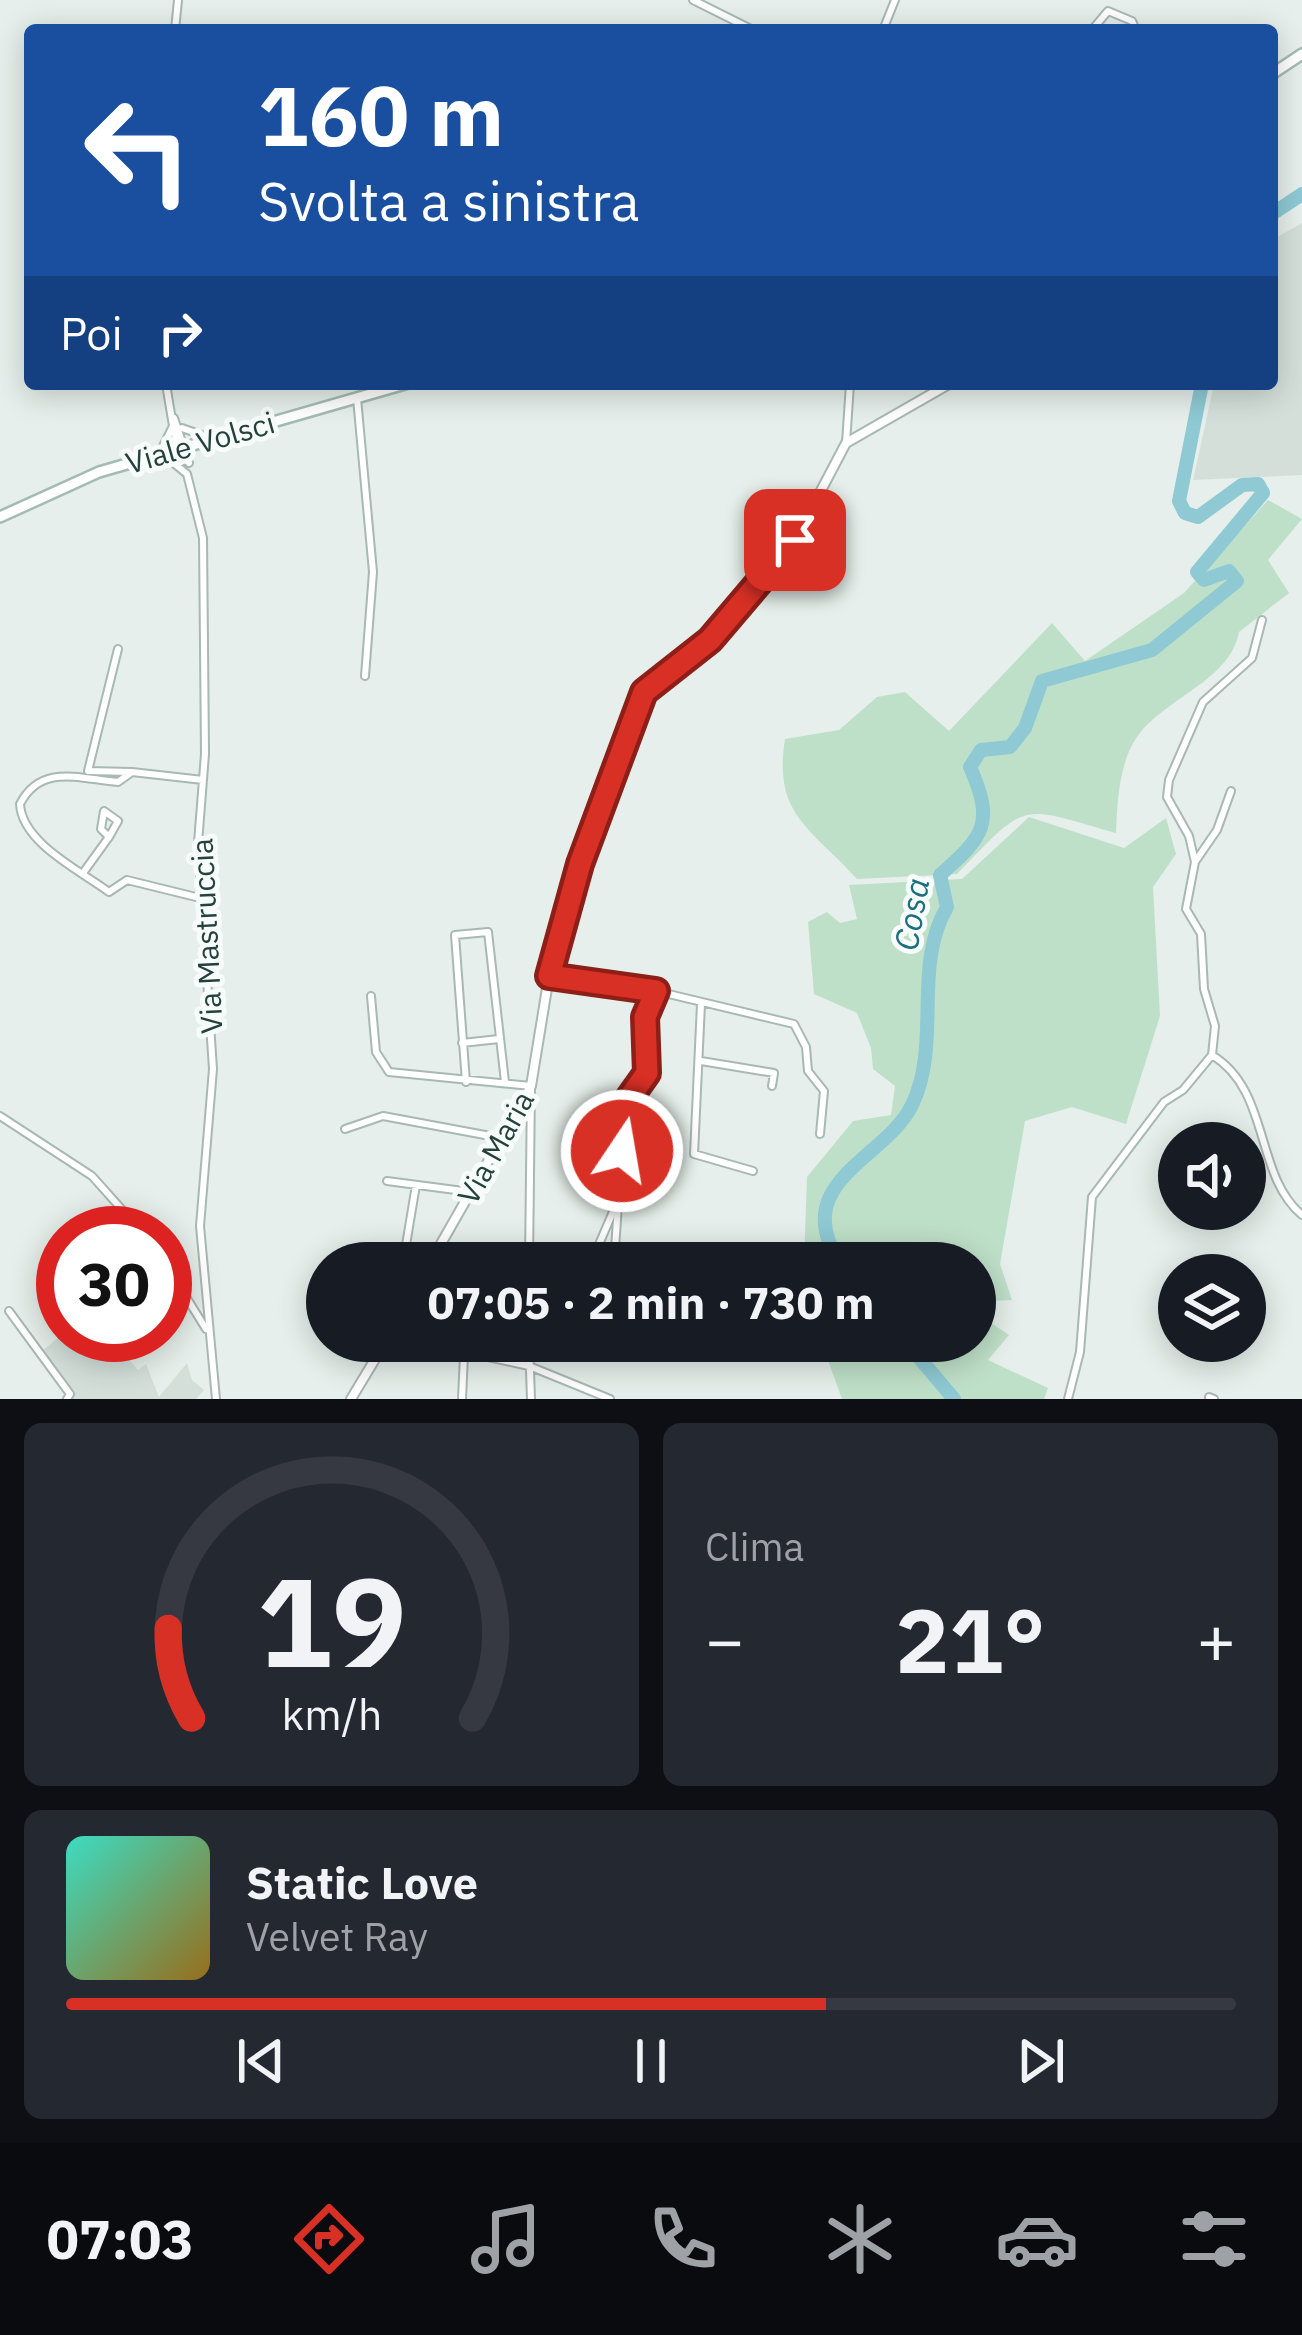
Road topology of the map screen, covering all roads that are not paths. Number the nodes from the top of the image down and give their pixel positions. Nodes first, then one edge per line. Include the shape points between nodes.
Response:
1 (694, 0) edge
2 (742, 24) edge
3 (1097, 24) edge
4 (1136, 24) edge
5 (167, 390) edge
6 (351, 390) edge
7 (383, 390) edge
8 (850, 390) edge
9 (939, 390) edge
10 (354, 398) junction
11 (177, 427) junction
12 (211, 438) junction
13 (846, 443) junction
14 (183, 446) junction
15 (160, 452) junction
16 (186, 468) junction
17 (0, 517) edge
18 (1262, 620) dead end
19 (118, 649) dead end
20 (365, 676) dead end
21 (132, 772) junction
22 (203, 780) junction
23 (1231, 791) dead end
24 (110, 837) dead end
25 (1195, 862) junction
26 (83, 873) junction
27 (200, 898) junction
28 (549, 976) junction
29 (656, 991) junction
30 (371, 996) dead end
31 (701, 1004) junction
32 (499, 1040) junction
33 (462, 1043) junction
34 (1212, 1055) junction
35 (701, 1061) junction
36 (466, 1082) junction
37 (505, 1082) junction
38 (531, 1086) junction
39 (772, 1086) dead end
40 (0, 1116) edge
41 (345, 1129) dead end
42 (820, 1134) dead end
43 (501, 1138) junction
44 (753, 1171) dead end
45 (387, 1180) dead end
46 (416, 1184) junction
47 (471, 1192) junction
48 (618, 1198) junction
49 (119, 1206) edge
50 (1302, 1216) edge
51 (406, 1242) edge
52 (442, 1242) edge
53 (530, 1242) edge
54 (600, 1242) edge
55 (615, 1242) edge
56 (192, 1306) edge
57 (9, 1311) dead end
58 (208, 1332) junction
59 (373, 1362) edge
60 (464, 1362) edge
61 (507, 1362) edge
62 (529, 1362) edge
63 (529, 1366) junction
64 (67, 1399) edge
65 (216, 1399) edge
66 (351, 1399) edge
67 (462, 1399) edge
68 (531, 1399) edge
69 (610, 1399) edge
70 (1068, 1399) edge

1 - 2 street
3 - 4 street via 1108,10
5 - 11 street
6 - 10 street
7 - 10 main road, Viale Volsci
8 - 13 street
9 - 13 street
10 - 12 main road, Viale Volsci
10 - 20 street via 373,572
11 - 12 street
11 - 14 street, Via Mastruccia
11 - 15 street
12 - 14 main road, Viale Volsci
12 - 16 street
13 - 28 street, Via Maria via 795,540 710,640 644,692 580,864
14 - 15 main road, Viale Volsci
14 - 16 street, Via Mastruccia
15 - 16 street
15 - 17 main road, Viale Volsci
16 - 22 street, Via Mastruccia via 203,538
18 - 25 street via 1252,658 1203,702 1168,780 1167,797
19 - 21 street via 88,771
21 - 22 street
21 - 26 street via 118,782 47,776 20,804 26,826
22 - 27 street, Via Mastruccia
23 - 25 street
24 - 26 street
25 - 34 street via 1186,909 1201,934
26 - 27 street via 109,892 127,880
27 - 58 street, Via Mastruccia via 212,1015 200,1226
28 - 29 street
28 - 38 street, Via Maria
29 - 31 street
29 - 48 street via 645,1017 647,1073 625,1104
30 - 36 street via 383,1068
31 - 35 street
31 - 42 street via 794,1024 808,1071 824,1091
32 - 33 street
32 - 33 street via 488,932 455,935
32 - 37 street
33 - 36 street
34 - 50 street via 1251,1103 1282,1193
34 - 70 street via 1164,1102 1092,1197
35 - 39 street via 774,1073
35 - 44 street via 694,1154
36 - 37 street
37 - 38 street
38 - 43 street, Via Maria
38 - 53 street
40 - 49 street via 92,1176
41 - 43 street via 383,1116
43 - 47 street, Via Maria
45 - 46 street
46 - 47 street
46 - 51 street
47 - 52 street, Via Maria
48 - 54 street
48 - 55 street
56 - 58 street
57 - 64 street
58 - 65 street, Via Mastruccia
59 - 66 street
60 - 67 street
61 - 63 street
62 - 63 street
63 - 68 street
63 - 69 street

